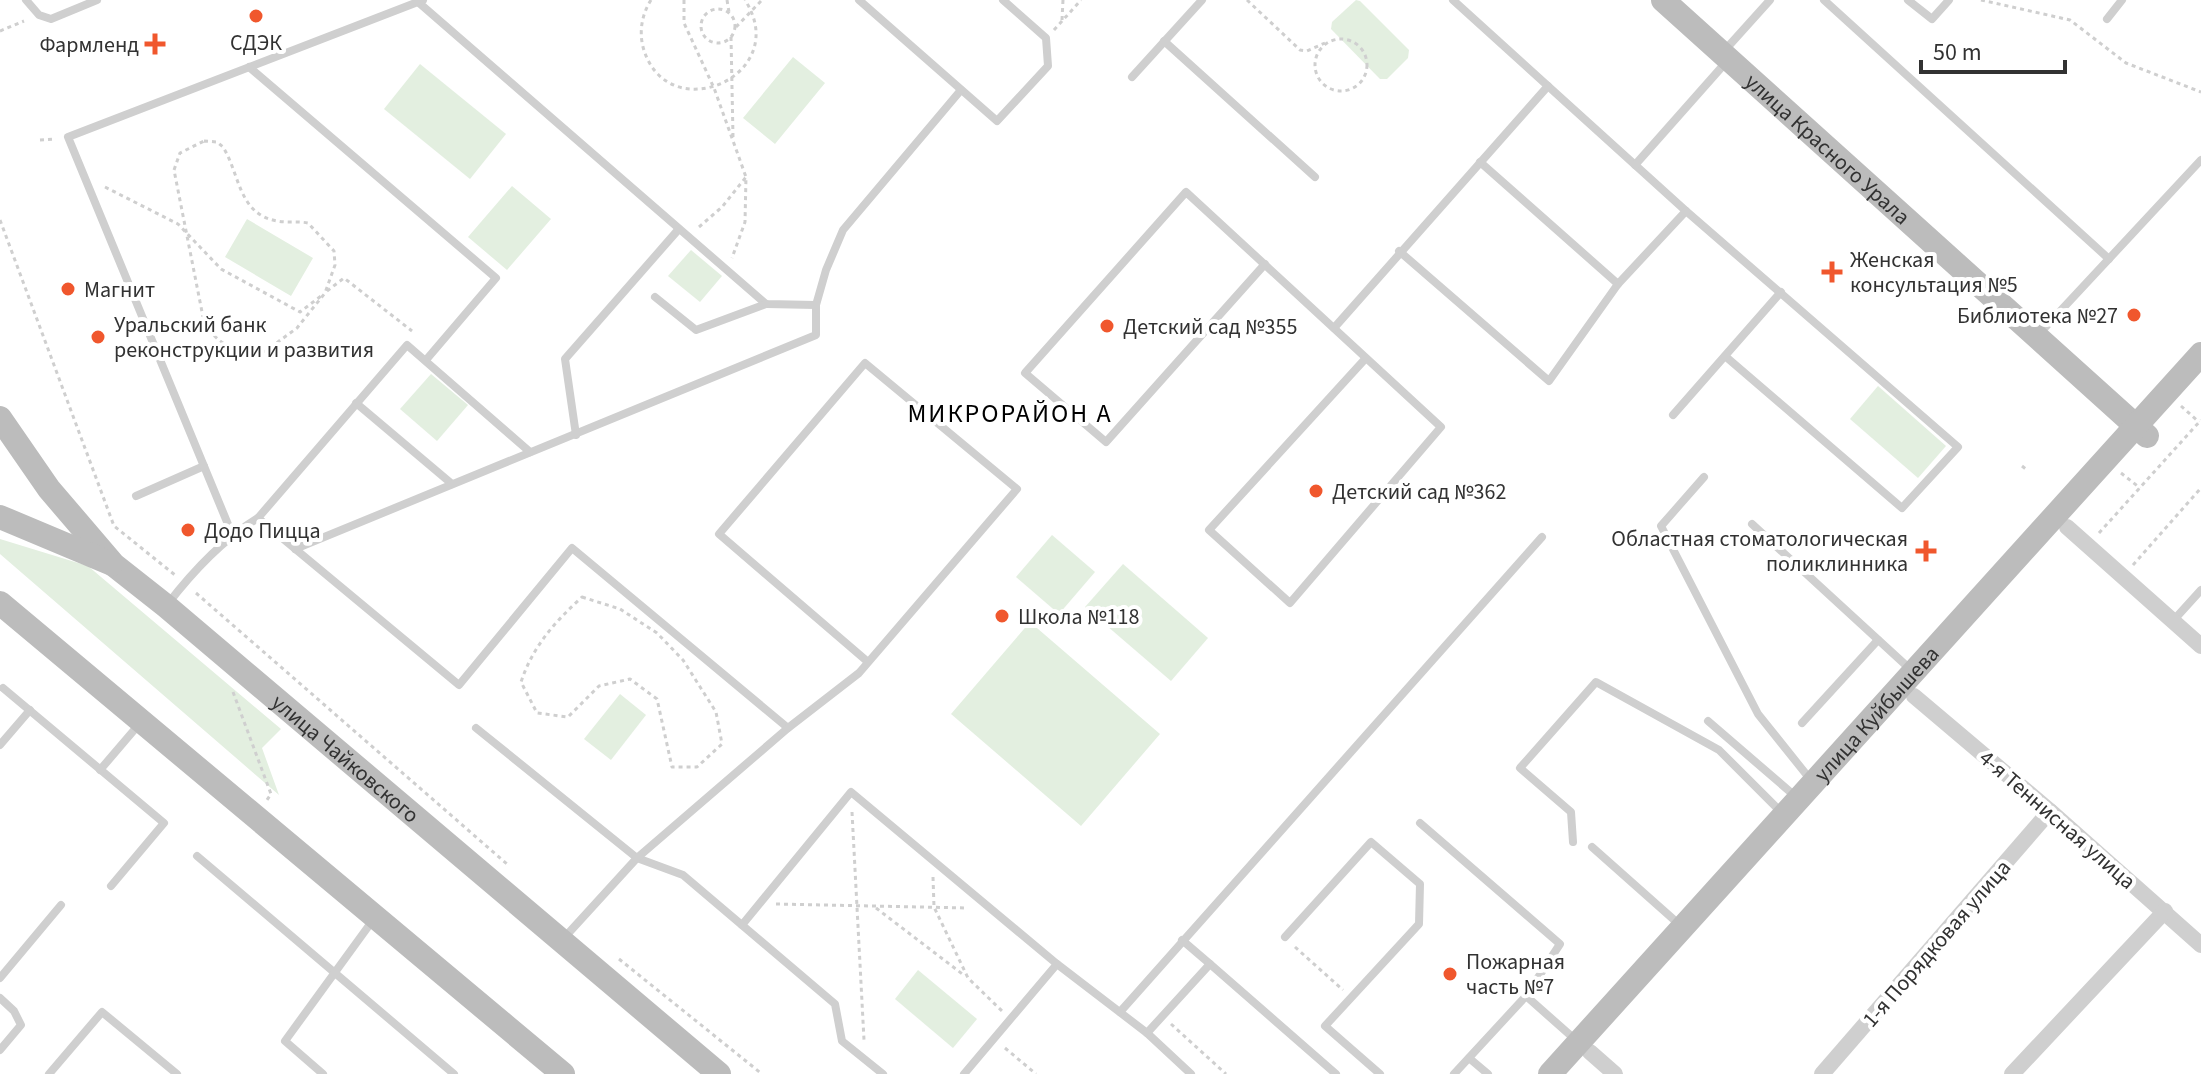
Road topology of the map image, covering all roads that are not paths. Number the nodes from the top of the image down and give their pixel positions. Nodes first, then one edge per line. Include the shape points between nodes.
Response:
1 (26, 0) edge
2 (97, 0) edge
3 (390, 0) edge
4 (859, 0) edge
5 (1003, 0) edge
6 (1202, 0) edge
7 (1453, 0) edge
8 (1663, 0) edge
9 (1770, 0) edge
10 (1824, 0) edge
11 (1908, 0) edge
12 (1949, 0) edge
13 (2122, 0) edge
14 (420, 1) edge
15 (394, 11) junction
16 (2107, 19) dead end
17 (1164, 41) junction
18 (1725, 56) junction
19 (249, 67) junction
20 (1132, 77) dead end
21 (1548, 86) junction
22 (961, 90) junction
23 (2201, 160) edge
24 (1480, 162) junction
25 (1635, 165) junction
26 (1315, 177) dead end
27 (1686, 211) junction
28 (678, 230) junction
29 (1399, 251) junction
30 (2109, 259) junction
31 (1265, 264) junction
32 (1618, 284) junction
33 (1781, 292) junction
34 (655, 297) dead end
35 (766, 304) junction
36 (816, 305) junction
37 (1334, 328) junction
38 (2037, 336) junction
39 (2201, 354) edge
40 (1725, 356) junction
41 (1366, 358) junction
42 (426, 360) junction
43 (2201, 379) edge
44 (356, 403) junction
45 (1673, 415) dead end
46 (0, 418) edge
47 (2142, 432) junction
48 (576, 435) junction
49 (530, 452) junction
50 (204, 466) junction
51 (1704, 477) dead end
52 (452, 484) junction
53 (136, 496) dead end
54 (0, 517) edge
55 (258, 518) junction
56 (1752, 524) dead end
57 (2067, 527) junction
58 (232, 534) junction
59 (1542, 537) dead end
60 (295, 549) junction
61 (114, 565) junction
62 (2201, 590) edge
63 (0, 603) edge
64 (166, 606) junction
65 (2172, 622) junction
66 (1878, 640) junction
67 (2201, 646) edge
68 (868, 662) junction
69 (1910, 684) junction
70 (3, 688) dead end
71 (30, 710) junction
72 (142, 721) junction
73 (1708, 721) dead end
74 (1802, 723) dead end
75 (476, 728) dead end
76 (788, 728) junction
77 (0, 745) edge
78 (100, 770) junction
79 (1799, 799) junction
80 (2050, 811) junction
81 (1420, 823) dead end
82 (1573, 842) dead end
83 (1592, 847) dead end
84 (197, 856) dead end
85 (637, 858) junction
86 (111, 886) dead end
87 (61, 905) dead end
88 (2165, 911) junction
89 (375, 917) junction
90 (742, 925) junction
91 (1682, 926) junction
92 (1285, 937) road end
93 (1182, 940) junction
94 (561, 941) junction
95 (2201, 945) edge
96 (1057, 964) junction
97 (1210, 964) junction
98 (334, 974) junction
99 (0, 978) edge
100 (1526, 996) junction
101 (0, 998) edge
102 (1120, 1012) junction
103 (1147, 1033) junction
104 (1584, 1047) junction
105 (0, 1050) edge
106 (1469, 1058) junction
107 (49, 1074) edge
108 (177, 1074) edge
109 (323, 1074) edge
110 (454, 1074) edge
111 (563, 1074) edge
112 (719, 1074) edge
113 (883, 1074) edge
114 (964, 1074) edge
115 (1191, 1074) edge
116 (1336, 1074) edge
117 (1380, 1074) edge
118 (1454, 1074) edge
119 (1488, 1074) edge
120 (1550, 1074) edge
121 (1570, 1074) edge
122 (1615, 1074) edge
123 (1822, 1074) edge
124 (2012, 1074) edge

1 - 2 lane via 39,15 51,19
3 - 15 lane
4 - 22 lane
5 - 22 lane via 1046,38 1048,66 997,121
6 - 17 lane
7 - 21 lane
8 - 18 main road, улица Красного Урала
9 - 18 lane
10 - 30 lane
11 - 12 lane via 1932,19
13 - 16 lane
14 - 15 lane
14 - 28 lane
15 - 19 lane
17 - 20 lane
17 - 26 lane
18 - 25 lane
18 - 38 main road, улица Красного Урала
19 - 42 lane via 496,278
19 - 50 lane via 68,137
21 - 24 lane
21 - 25 lane
22 - 36 lane via 843,230
23 - 30 lane
24 - 29 lane
24 - 32 lane
25 - 27 lane
27 - 32 lane
27 - 33 lane
28 - 35 lane
28 - 48 lane via 565,359
29 - 32 lane via 1549,381
29 - 37 lane
30 - 38 lane
31 - 31 lane via 1186,192 1025,373 1106,442
31 - 37 lane
33 - 40 lane
33 - 40 lane via 1958,447 1902,508
34 - 35 lane via 696,330
35 - 36 lane
36 - 48 lane via 816,335
37 - 41 lane
38 - 47 main road, улица Красного Урала
39 - 47 main road, улица Куйбышева
40 - 45 lane
41 - 41 lane via 1209,530 1290,603 1441,427
42 - 44 lane via 407,345
42 - 49 lane
43 - 47 main road, улица Куйбышева
44 - 52 lane
44 - 55 lane
46 - 61 main road, улица Чайковского via 49,489
47 - 57 main road, улица Куйбышева
47 - 69 main road, улица Куйбышева
48 - 49 lane
49 - 52 lane
50 - 53 lane
50 - 58 lane
51 - 79 lane via 1661,526
52 - 60 lane
54 - 61 main road
55 - 58 lane
55 - 60 lane
56 - 66 lane
57 - 65 street
57 - 69 main road, улица Куйбышева
58 - 64 lane
59 - 93 lane
60 - 76 lane via 459,685 572,548
61 - 64 main road, улица Чайковского
62 - 65 lane
63 - 72 main road
64 - 94 main road, улица Чайковского
65 - 67 street
66 - 69 lane
66 - 74 lane
68 - 68 lane via 1017,489 865,363 719,534
68 - 76 lane
69 - 79 main road, улица Куйбышева
69 - 80 street, 4-я Теннисная улица
69 - 104 main road, улица Куйбышева
70 - 71 lane
71 - 77 lane
71 - 78 lane
72 - 78 lane
72 - 89 main road
73 - 79 lane
75 - 85 lane
76 - 85 lane
78 - 86 lane via 164,823
79 - 82 lane via 1596,682 1520,768 1571,812
79 - 91 main road, улица Куйбышева
80 - 88 street, 4-я Теннисная улица
80 - 123 street, 1-я Порядковая улица
81 - 100 lane via 1560,944
83 - 91 lane
84 - 98 lane
85 - 90 lane via 683,875
85 - 94 lane
87 - 99 lane
88 - 95 street, 4-я Теннисная улица
88 - 124 street
89 - 98 lane
89 - 111 main road
90 - 96 lane via 851,792
90 - 113 lane via 835,1004 842,1041
91 - 104 main road, улица Куйбышева
92 - 117 lane via 1371,842 1420,884 1419,924 1325,1026
93 - 97 lane
93 - 102 lane
94 - 112 main road, улица Чайковского
96 - 102 lane
96 - 114 lane
97 - 103 lane
97 - 116 lane
98 - 109 lane via 285,1041
98 - 110 lane
100 - 104 lane
100 - 106 lane
101 - 105 lane via 21,1025
102 - 103 lane
103 - 115 lane
104 - 120 main road, улица Куйбышева
104 - 121 main road, улица Куйбышева
104 - 122 street
106 - 118 lane
106 - 119 lane
107 - 108 lane via 102,1012

